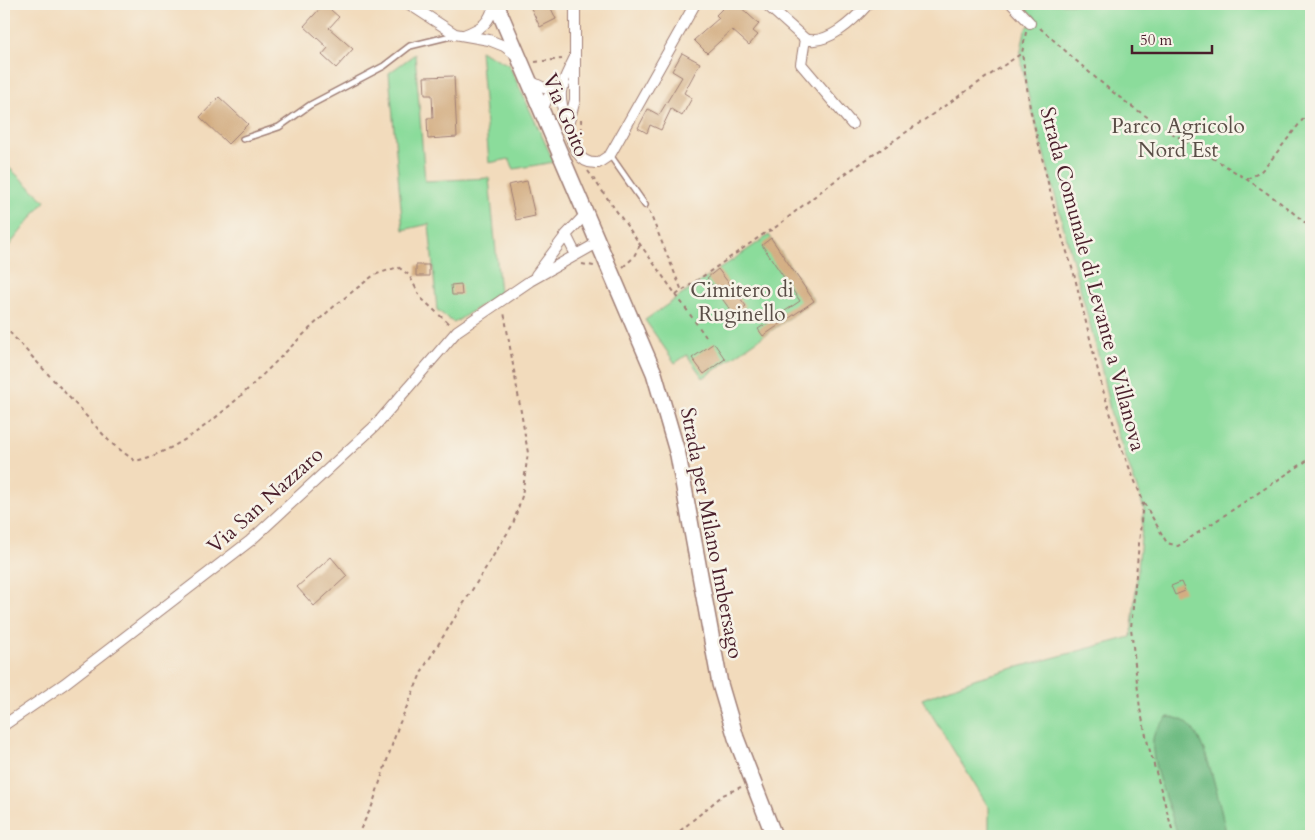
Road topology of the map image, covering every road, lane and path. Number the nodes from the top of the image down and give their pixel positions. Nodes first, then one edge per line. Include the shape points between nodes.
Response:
1 (409, 4) edge
2 (495, 4) edge
3 (576, 4) edge
4 (695, 4) edge
5 (766, 4) edge
6 (868, 4) edge
7 (1012, 4) edge
8 (1030, 23) junction
9 (459, 35) junction
10 (805, 39) junction
11 (1022, 53) junction
12 (525, 56) junction
13 (574, 59) junction
14 (528, 80) junction
15 (558, 86) junction
16 (575, 86) junction
17 (1311, 109) edge
18 (542, 113) junction
19 (581, 117) dead end
20 (852, 124) dead end
21 (568, 125) junction
22 (549, 129) junction
23 (244, 139) dead end
24 (582, 142) dead end
25 (610, 155) junction
26 (589, 162) junction
27 (1247, 179) junction
28 (645, 205) joint
29 (586, 214) junction
30 (1311, 228) edge
31 (566, 235) junction
32 (599, 242) junction
33 (640, 245) junction
34 (576, 255) junction
35 (605, 271) junction
36 (530, 281) junction
37 (682, 291) junction
38 (676, 295) junction
39 (503, 300) junction
40 (4, 326) edge
41 (457, 331) junction
42 (706, 337) dead end
43 (1311, 458) edge
44 (1143, 501) junction
45 (4, 725) edge
46 (752, 781) junction
47 (357, 836) edge
48 (674, 836) edge
49 (774, 836) edge
50 (1174, 836) edge

1 - 9 street
2 - 9 street via 486,24
2 - 12 street, Via Goito
3 - 13 street
4 - 25 street
5 - 10 street
6 - 10 street via 853,20 820,40
7 - 8 street
8 - 11 path, Strada Comunale di Levante a Villanova
8 - 27 path via 1035,23 1124,100
9 - 12 street via 504,46
9 - 23 lane via 410,46 384,66 310,105 279,127
10 - 20 street via 801,64
11 - 37 path via 829,185 772,230
11 - 44 path, Strada Comunale di Levante a Villanova via 1030,108 1102,387 1122,450
12 - 13 path via 536,63
12 - 14 street, Via Goito
13 - 15 street
13 - 16 street
14 - 15 street via 544,88
14 - 18 street, Via Goito
15 - 16 street via 568,83
15 - 18 street via 546,100
15 - 21 street
16 - 21 street
17 - 27 path via 1267,165
18 - 22 street, Via Goito
19 - 24 path
21 - 22 street
21 - 26 street via 577,152
22 - 29 street, Via Goito
25 - 26 street via 602,162
25 - 28 lane
26 - 33 path via 588,173
27 - 30 path
28 - 37 path
29 - 31 street, Via San Nazzaro
29 - 32 street, Via Goito
31 - 34 street
31 - 36 street, Via San Nazzaro
32 - 34 street, Via San Nazzaro
32 - 35 street, Strada per Milano Imbersago
33 - 35 path via 633,258
33 - 38 path
34 - 35 path via 580,264
34 - 36 street, Via San Nazzaro
35 - 46 street, Strada per Milano Imbersago via 654,374 667,411 720,684
36 - 39 street, Via San Nazzaro
37 - 38 path
38 - 42 path
39 - 41 street, Via San Nazzaro
39 - 47 path via 528,454 522,496 513,524 415,685 372,806
40 - 41 path via 112,443 134,461 150,458 185,439 218,415 322,317 374,275 398,267 409,274 421,298
41 - 45 street, Via San Nazzaro via 375,426 250,541 64,684
43 - 44 path via 1178,546 1167,542
44 - 50 path, Strada Comunale di Levante a Villanova via 1131,628 1142,718
46 - 48 path via 723,795
46 - 49 street, Strada per Milano Imbersago

